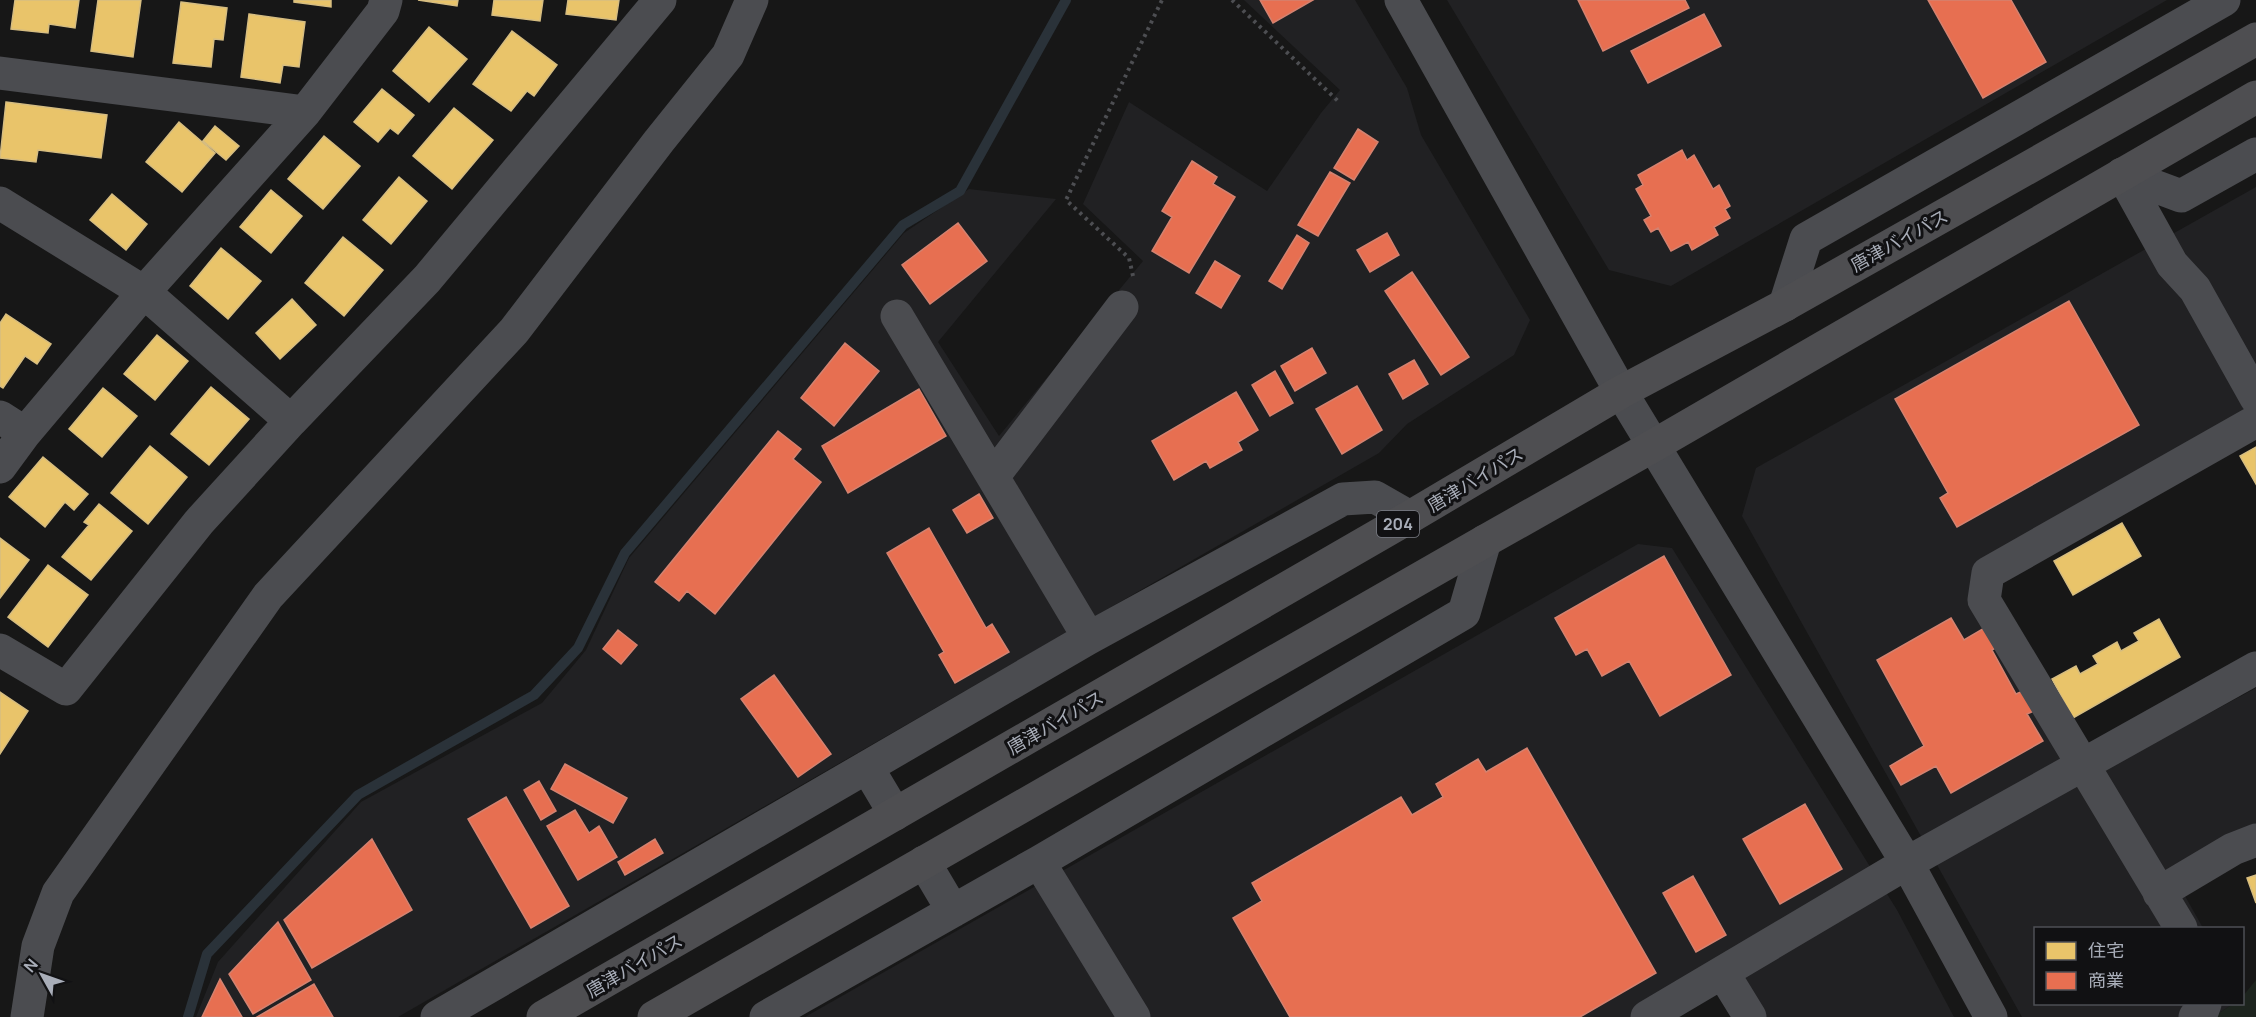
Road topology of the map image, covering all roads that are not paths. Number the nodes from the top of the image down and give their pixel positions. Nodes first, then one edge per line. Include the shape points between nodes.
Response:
1 (386, 0) edge
2 (660, 0) edge
3 (752, 0) edge
4 (1401, 0) edge
5 (2224, 0) edge
6 (2256, 39) edge
7 (0, 73) edge
8 (2256, 97) edge
9 (305, 112) junction
10 (2256, 154) edge
11 (2122, 174) junction
12 (0, 203) edge
13 (144, 292) junction
14 (1785, 304) junction
15 (1122, 307) road end
16 (897, 316) dead end
17 (1621, 392) junction
18 (2256, 398) edge
19 (291, 421) junction
20 (2256, 421) edge
21 (12, 425) edge
22 (1653, 446) junction
23 (0, 467) edge
24 (993, 477) junction
25 (1410, 517) junction
26 (1485, 541) junction
27 (1089, 638) junction
28 (0, 650) edge
29 (2256, 668) edge
30 (2082, 765) junction
31 (867, 767) junction
32 (895, 814) junction
33 (2256, 840) edge
34 (924, 862) junction
35 (1039, 862) junction
36 (1907, 863) junction
37 (2159, 893) junction
38 (953, 911) junction
39 (2180, 927) edge
40 (1723, 973) junction
41 (2205, 1005) edge
42 (27, 1017) edge
43 (437, 1017) edge
44 (543, 1017) edge
45 (654, 1017) edge
46 (766, 1017) edge
47 (1134, 1017) edge
48 (1647, 1017) edge
49 (1750, 1017) edge
50 (1991, 1017) edge
51 (2195, 1017) edge

1 - 9 street via 383,11
2 - 19 street via 427,279
3 - 42 street via 728,55 514,331 268,596 58,893 38,946
4 - 17 street
5 - 14 street via 1806,239
6 - 14 highway, 唐津バイパス / 204
7 - 9 street
8 - 11 highway
9 - 13 street
10 - 11 street via 2181,196
11 - 18 street via 2172,264 2195,289
11 - 22 highway
12 - 13 street
13 - 19 street
13 - 21 street
14 - 17 highway, 唐津バイパス / 204
15 - 24 street
16 - 24 street
17 - 22 street
17 - 25 highway, 唐津バイパス / 204
19 - 28 street via 199,522 66,689
20 - 30 street via 1988,573 1984,600
21 - 23 street
22 - 26 highway
22 - 36 street
24 - 27 street
25 - 27 street via 1375,497 1343,499
25 - 32 highway, 唐津バイパス / 204
26 - 34 highway
26 - 35 street via 1464,613
27 - 31 street
29 - 30 street
30 - 36 street
30 - 37 street
31 - 32 street
31 - 43 street
32 - 44 highway, 唐津バイパス / 204
33 - 37 street via 2233,849
34 - 38 street
34 - 45 highway
35 - 38 street
35 - 47 street
36 - 40 street
36 - 50 street
37 - 39 street
38 - 46 street
40 - 48 street
40 - 49 street
41 - 51 street

